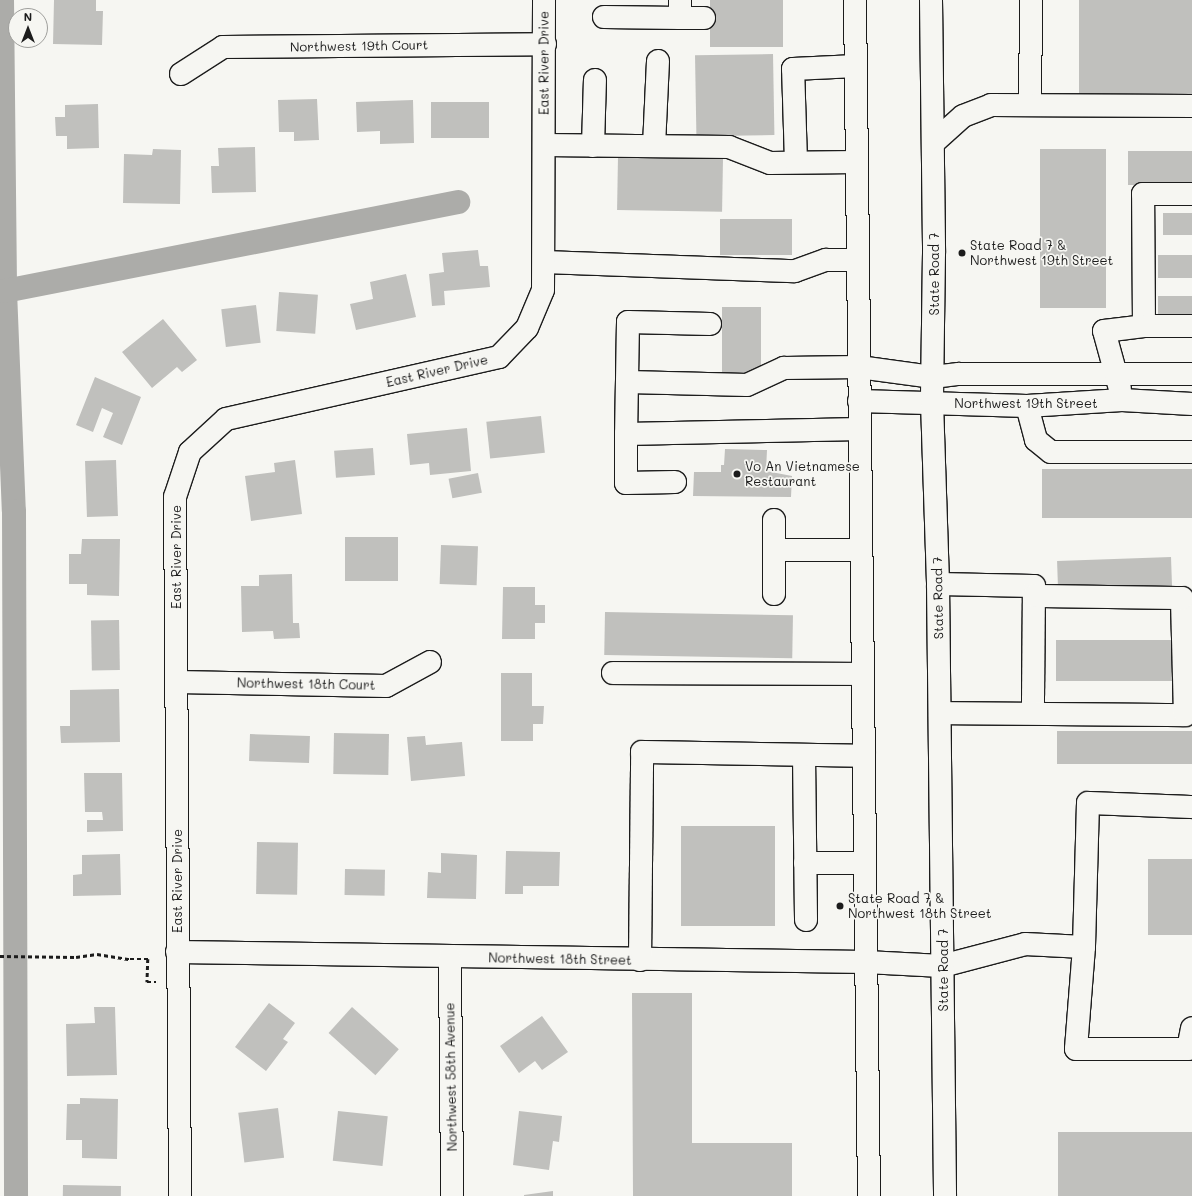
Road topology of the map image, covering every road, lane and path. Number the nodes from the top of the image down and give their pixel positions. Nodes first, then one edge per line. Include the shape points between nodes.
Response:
1 (544, 0) edge
2 (855, 0) edge
3 (931, 0) edge
4 (1031, 0) edge
5 (680, 9) edge
6 (604, 17) dead end
7 (704, 18) dead end
8 (545, 44) junction
9 (658, 61) dead end
10 (856, 66) junction
11 (181, 74) dead end
12 (595, 80) dead end
13 (1030, 104) junction
14 (1192, 106) edge
15 (933, 143) junction
16 (544, 145) junction
17 (593, 146) junction
18 (654, 146) junction
19 (796, 162) junction
20 (857, 162) junction
21 (1192, 194) edge
22 (858, 260) junction
23 (544, 262) junction
24 (710, 324) dead end
25 (1144, 326) junction
26 (1192, 326) edge
27 (859, 367) junction
28 (1192, 374) edge
29 (1117, 375) junction
30 (933, 377) junction
31 (628, 382) junction
32 (1122, 400) junction
33 (859, 402) junction
34 (932, 402) junction
35 (1192, 404) edge
36 (1027, 406) junction
37 (860, 429) junction
38 (626, 434) junction
39 (1192, 452) edge
40 (675, 482) dead end
41 (774, 520) dead end
42 (774, 550) junction
43 (862, 550) junction
44 (938, 584) junction
45 (774, 594) dead end
46 (1034, 596) junction
47 (430, 662) dead end
48 (613, 673) dead end
49 (863, 674) junction
50 (177, 682) junction
51 (940, 713) junction
52 (1033, 713) junction
53 (804, 755) junction
54 (864, 756) junction
55 (1192, 807) edge
56 (805, 863) junction
57 (865, 863) junction
58 (806, 920) dead end
59 (1084, 947) junction
60 (177, 952) junction
61 (0, 956) edge
62 (450, 958) junction
63 (640, 960) junction
64 (866, 962) junction
65 (942, 966) junction
66 (178, 981) junction
67 (1192, 1028) edge
68 (180, 1196) edge
69 (452, 1196) edge
70 (869, 1196) edge
71 (945, 1196) edge

1 - 8 street, East River Drive
2 - 10 street
3 - 15 street, State Road 7
4 - 13 street
5 - 6 street
5 - 7 street
8 - 11 street, Northwest 19th Court via 222,47
8 - 16 street, East River Drive
9 - 18 street
10 - 19 street via 793,69
10 - 20 street
12 - 17 street
13 - 14 street
13 - 15 street via 991,105 963,116
15 - 30 street, State Road 7
16 - 17 street
16 - 23 street, East River Drive
17 - 18 street
18 - 19 street via 729,147 770,163
19 - 20 street
20 - 22 street
21 - 25 street via 1143,194
22 - 23 street via 826,260 795,271
22 - 27 street
23 - 50 street, East River Drive via 543,290 527,328 499,357 226,419 190,452 175,497
24 - 31 street via 628,322
25 - 26 street
25 - 29 street via 1104,331
27 - 30 street
27 - 31 street via 784,368 747,386
27 - 33 street
28 - 29 street
29 - 30 street via 959,374
29 - 32 street
30 - 34 street, State Road 7
31 - 38 street
32 - 35 street, Northwest 19th Street
32 - 36 street, Northwest 19th Street
33 - 34 street, Northwest 19th Street
33 - 37 street
34 - 36 street, Northwest 19th Street
34 - 44 street, State Road 7
36 - 39 street via 1036,440 1050,452
37 - 38 street
37 - 43 street
38 - 40 street via 626,483
41 - 42 street
42 - 43 street
42 - 45 street
43 - 49 street
44 - 46 street via 1034,586
44 - 51 street, State Road 7
46 - 52 street
46 - 52 street via 1182,598 1185,715
47 - 50 street, Northwest 18th Court via 386,686
48 - 49 street
49 - 54 street
50 - 60 street, East River Drive
51 - 52 street
51 - 65 street, State Road 7
53 - 54 street
53 - 56 street
53 - 63 street via 642,752
54 - 57 street
55 - 59 street via 1088,803
56 - 57 street
56 - 58 street
57 - 64 street
59 - 65 street, Northwest 18th Street via 1025,944
59 - 67 street via 1076,1049 1188,1049
60 - 62 street, Northwest 18th Street
60 - 66 street, East River Drive
61 - 66 path via 76,957 97,954 148,959 148,982
62 - 63 street, Northwest 18th Street
62 - 69 street, Northwest 58th Avenue
63 - 64 street, Northwest 18th Street
64 - 65 street, Northwest 18th Street
64 - 70 street
65 - 71 street, State Road 7
66 - 68 street, East River Drive

